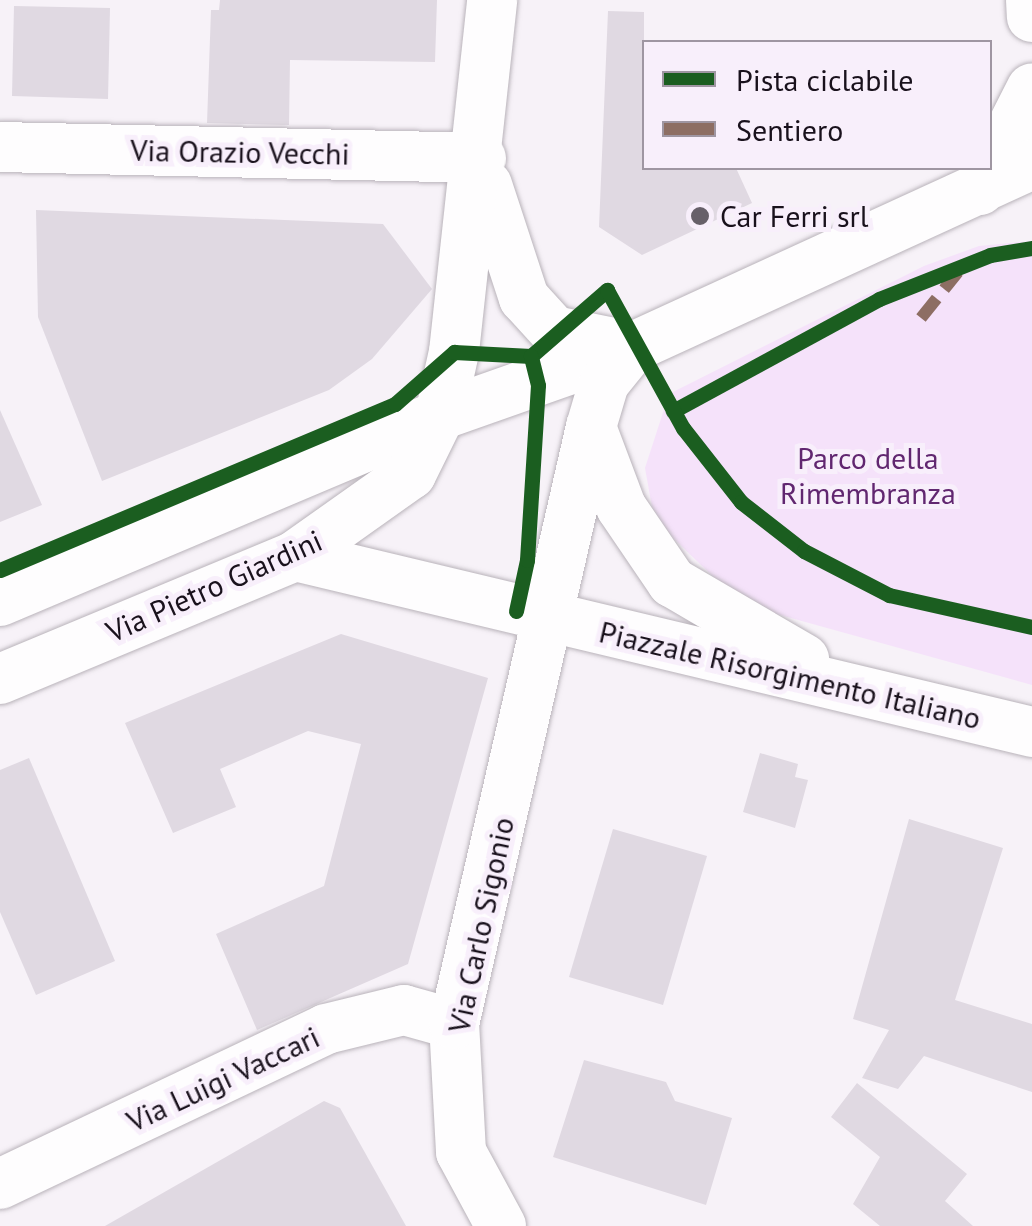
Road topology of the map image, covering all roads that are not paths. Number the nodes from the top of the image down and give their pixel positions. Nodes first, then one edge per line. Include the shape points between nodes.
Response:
1 (492, 0) edge
2 (1031, 0) edge
3 (1032, 16) edge
4 (1032, 88) edge
5 (0, 147) edge
6 (481, 158) junction
7 (1032, 164) edge
8 (992, 166) edge
9 (990, 170) edge
10 (980, 190) junction
11 (1032, 194) edge
12 (633, 347) junction
13 (440, 415) junction
14 (591, 426) junction
15 (295, 556) junction
16 (0, 602) edge
17 (549, 620) junction
18 (0, 679) edge
19 (923, 705) junction
20 (1032, 732) edge
21 (454, 1024) junction
22 (0, 1184) edge
23 (501, 1226) edge

1 - 6 street
2 - 3 street
4 - 8 street
5 - 6 street, Via Orazio Vecchi
6 - 12 street via 502,251 524,298 554,331
6 - 13 street, Via Pietro Giardini
7 - 10 street
9 - 10 street
10 - 11 street
10 - 12 street
12 - 13 street
12 - 14 street via 604,383
13 - 15 street, Via Pietro Giardini via 411,474
13 - 16 street
14 - 17 street
14 - 19 street via 622,506 672,582 774,647
15 - 17 street, Piazzale Risorgimento Italiano
15 - 18 street, Via Pietro Giardini
17 - 19 street, Piazzale Risorgimento Italiano
17 - 21 street, Via Carlo Sigonio
19 - 20 street, Piazzale Risorgimento Italiano
21 - 22 street, Via Luigi Vaccari via 404,1010 326,1028
21 - 23 street, Via Carlo Sigonio via 461,1152

